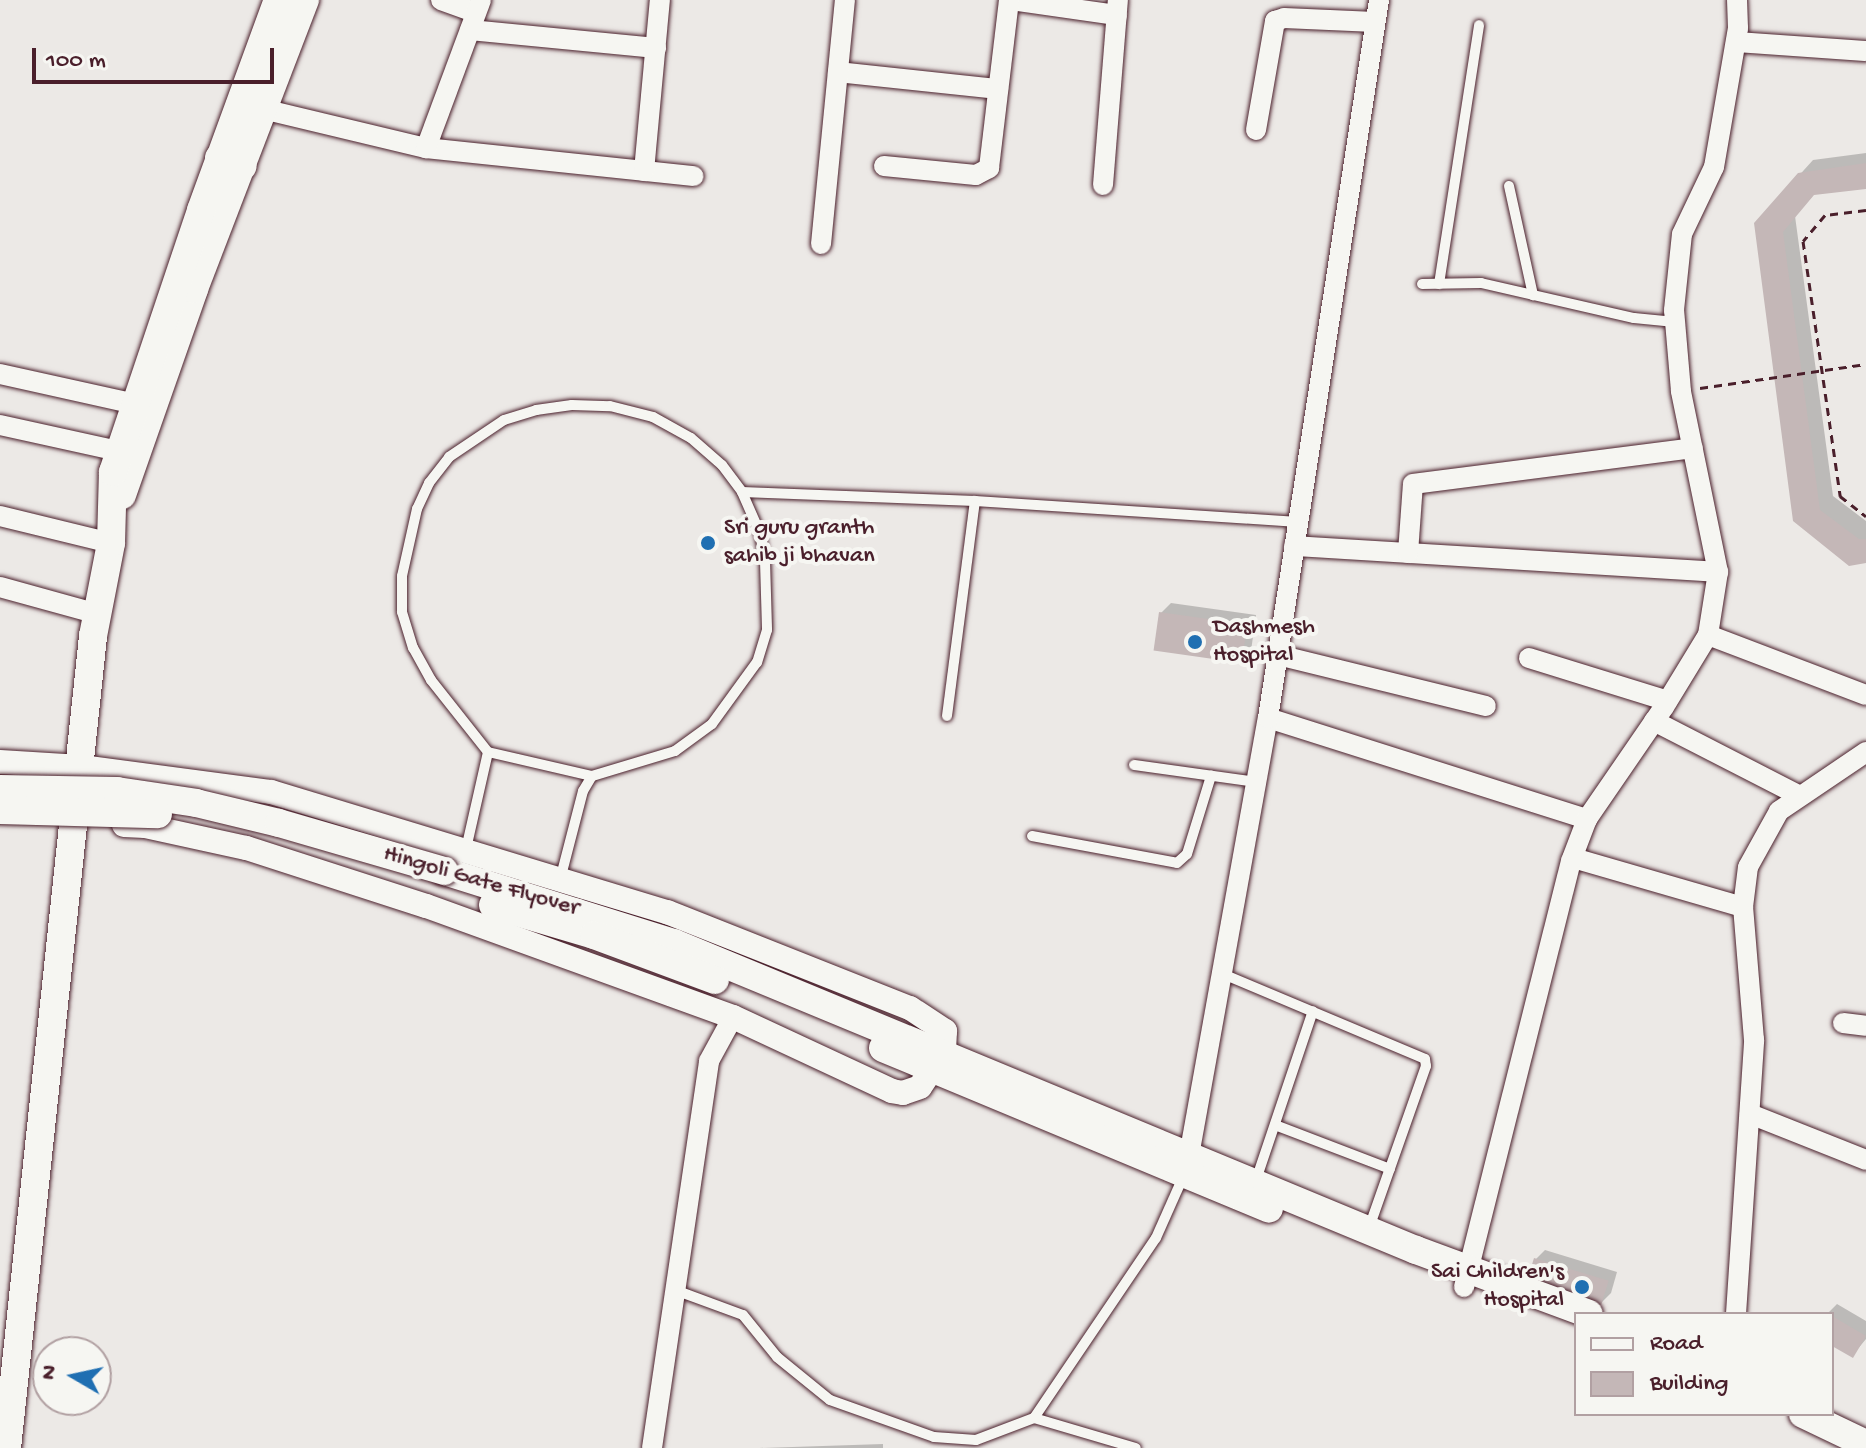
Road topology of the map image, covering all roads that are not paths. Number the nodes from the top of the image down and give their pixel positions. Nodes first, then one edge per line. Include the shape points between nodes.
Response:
1 (278, 0) edge
2 (305, 0) edge
3 (441, 0) edge
4 (660, 0) edge
5 (845, 0) edge
6 (1010, 0) edge
7 (1379, 0) edge
8 (1737, 0) edge
9 (1118, 7) edge
10 (476, 14) edge
11 (1375, 22) junction
12 (1479, 25) dead end
13 (1736, 42) junction
14 (656, 48) junction
15 (1866, 51) edge
16 (838, 72) junction
17 (998, 89) junction
18 (263, 109) junction
19 (1256, 130) dead end
20 (426, 148) junction
21 (231, 162) junction
22 (884, 166) dead end
23 (644, 171) junction
24 (694, 176) dead end
25 (1103, 185) dead end
26 (1509, 186) dead end
27 (821, 244) dead end
28 (1422, 284) dead end
29 (1439, 284) junction
30 (1533, 295) junction
31 (1675, 322) junction
32 (0, 374) edge
33 (135, 404) junction
34 (0, 425) edge
35 (1693, 448) junction
36 (118, 451) junction
37 (742, 492) junction
38 (975, 501) junction
39 (114, 514) junction
40 (0, 516) edge
41 (1298, 522) junction
42 (111, 543) junction
43 (1294, 546) junction
44 (1408, 553) junction
45 (1718, 572) junction
46 (0, 587) edge
47 (98, 614) junction
48 (1708, 635) junction
49 (1278, 655) junction
50 (1529, 658) dead end
51 (1866, 695) edge
52 (1668, 701) junction
53 (1486, 706) dead end
54 (947, 716) dead end
55 (1268, 718) junction
56 (1654, 721) junction
57 (488, 752) junction
58 (1866, 752) edge
59 (0, 762) edge
60 (1134, 765) dead end
61 (81, 767) junction
62 (592, 776) junction
63 (1211, 776) junction
64 (1257, 782) junction
65 (0, 789) edge
66 (1800, 796) junction
67 (0, 810) edge
68 (1587, 819) junction
69 (75, 822) junction
70 (1032, 836) dead end
71 (465, 851) junction
72 (1573, 858) junction
73 (442, 880) junction
74 (560, 880) junction
75 (1743, 907) junction
76 (1223, 974) junction
77 (1313, 1011) junction
78 (733, 1017) junction
79 (1843, 1023) dead end
80 (1866, 1026) edge
81 (939, 1060) junction
82 (1750, 1114) junction
83 (1275, 1125) junction
84 (1866, 1160) edge
85 (1188, 1165) junction
86 (1390, 1169) junction
87 (1255, 1183) junction
88 (1368, 1230) junction
89 (1467, 1278) junction
90 (675, 1290) junction
91 (1582, 1312) edge
92 (1736, 1312) edge
93 (1574, 1326) edge
94 (8, 1354) edge
95 (1807, 1416) edge
96 (1034, 1418) junction
97 (1866, 1444) edge
98 (7, 1448) edge
99 (652, 1448) edge
100 (1136, 1448) edge

1 - 21 main road
2 - 18 main road
3 - 10 street
4 - 14 street
5 - 16 street
6 - 9 street
6 - 17 street
7 - 11 street
8 - 13 street
9 - 25 street
10 - 14 street
10 - 20 street
11 - 19 street via 1275,21
11 - 41 street
12 - 29 lane
13 - 15 street
13 - 31 street via 1714,167 1682,234
14 - 23 street
16 - 17 street
16 - 27 street
17 - 22 street via 985,173
18 - 20 street
18 - 21 main road
20 - 23 street
21 - 33 main road
21 - 39 main road via 194,289
23 - 24 street
26 - 30 lane
28 - 29 lane
29 - 30 lane via 1481,283
30 - 31 lane
31 - 35 street
32 - 33 street
33 - 36 main road
34 - 36 street
35 - 44 street via 1413,484
35 - 45 street
36 - 39 main road
37 - 38 lane
37 - 57 lane via 691,438 653,417 610,406 572,405 504,420 449,457 417,509 402,576 402,612 413,648 431,680
37 - 62 lane via 760,533 765,561 767,630 757,662 712,724 675,751
38 - 41 lane
38 - 54 lane
39 - 42 main road
40 - 42 street
41 - 43 street
42 - 47 main road
43 - 44 street
43 - 49 street
44 - 45 street
45 - 48 street
46 - 47 street
47 - 61 main road
48 - 51 street
48 - 52 street
49 - 53 street
49 - 55 street
50 - 52 street
52 - 56 street
55 - 64 street
55 - 68 street
56 - 66 street
56 - 68 street
57 - 62 lane
57 - 71 lane
58 - 66 street
59 - 61 street
60 - 63 lane
61 - 69 main road
61 - 71 street via 271,792
62 - 74 lane via 583,791
63 - 64 lane
63 - 70 lane via 1187,854 1177,863
64 - 76 street
65 - 73 main road, Hingoli Gate Flyover, bridge via 117,791 196,803 279,823
66 - 75 street via 1779,811 1748,867
67 - 73 main road, Hingoli Gate Flyover, bridge via 173,815
68 - 72 street
69 - 78 street via 145,826 246,848 426,906
69 - 94 main road
71 - 74 street
72 - 75 street
72 - 89 street
73 - 81 main road, Hingoli Gate Flyover via 674,943
74 - 81 street via 667,912 910,1008 945,1031
75 - 82 street via 1754,1040
76 - 77 lane
76 - 85 street
77 - 83 lane
77 - 86 lane via 1425,1059
78 - 81 street via 892,1091 913,1091
78 - 90 street via 709,1061
79 - 80 street
81 - 85 main road, Hingoli Gate Flyover
82 - 84 street
82 - 92 street
83 - 86 lane
83 - 87 lane
85 - 87 main road
85 - 89 main road
85 - 96 lane via 1156,1238
86 - 88 lane
87 - 88 main road
88 - 89 main road
89 - 91 main road
89 - 93 main road
90 - 96 lane via 743,1315 777,1357 830,1400 934,1437 976,1440
90 - 99 street
94 - 98 main road
95 - 97 main road
96 - 100 lane

